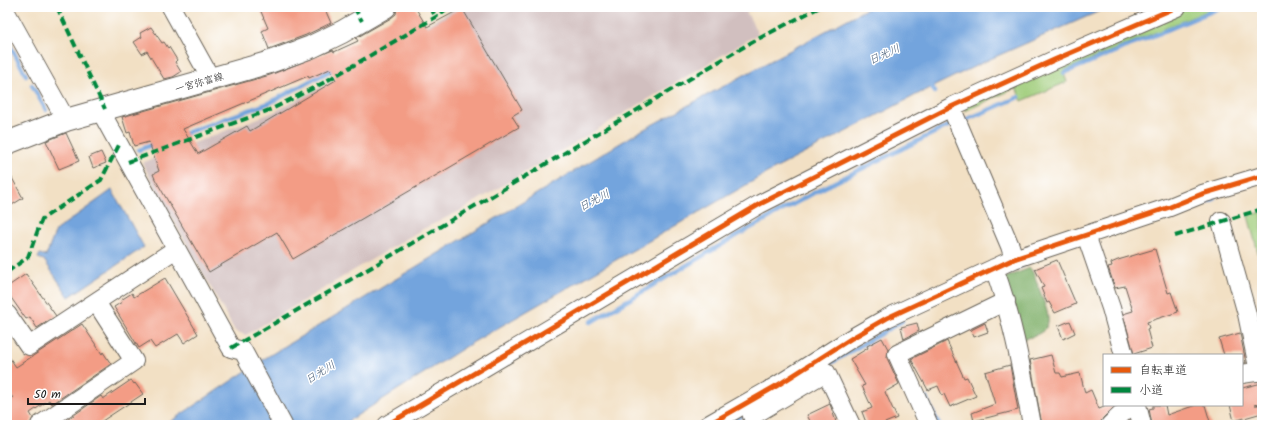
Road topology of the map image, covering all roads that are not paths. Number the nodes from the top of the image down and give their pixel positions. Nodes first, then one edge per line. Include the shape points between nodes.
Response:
1 (20, 7) edge
2 (171, 7) edge
3 (384, 7) edge
4 (1177, 7) edge
5 (7, 14) edge
6 (211, 79) junction
7 (952, 107) junction
8 (100, 110) junction
9 (66, 120) junction
10 (7, 144) edge
11 (1262, 176) edge
12 (1220, 221) dead end
13 (1088, 240) junction
14 (176, 249) junction
15 (1014, 259) junction
16 (996, 274) junction
17 (1006, 301) junction
18 (96, 302) junction
19 (7, 314) edge
20 (1124, 354) edge
21 (1254, 372) edge
22 (1134, 406) edge
23 (1137, 406) edge
24 (750, 414) edge
25 (40, 425) edge
26 (283, 425) edge
27 (387, 425) edge
28 (708, 425) edge
29 (851, 425) edge
30 (929, 425) edge
31 (1032, 425) edge
32 (1110, 425) edge
33 (1142, 425) edge

1 - 5 street
2 - 6 street
3 - 6 main road, 一宮弥富線 via 311,47
4 - 7 street
5 - 9 street
6 - 8 main road, 一宮弥富線
7 - 15 street
7 - 27 street via 760,204
8 - 9 main road, 一宮弥富線
8 - 14 street
9 - 10 main road, 一宮弥富線
11 - 13 street via 1202,194
12 - 21 street via 1247,314
13 - 15 street
13 - 20 street
14 - 18 street
14 - 26 street via 231,348 243,352
15 - 16 street
16 - 17 street
16 - 24 street via 887,318
17 - 30 street via 897,354
17 - 31 street via 1022,365
18 - 19 street via 29,346
18 - 25 street via 134,361
22 - 32 street via 1128,408
23 - 33 street
24 - 28 street
24 - 29 street via 826,372

